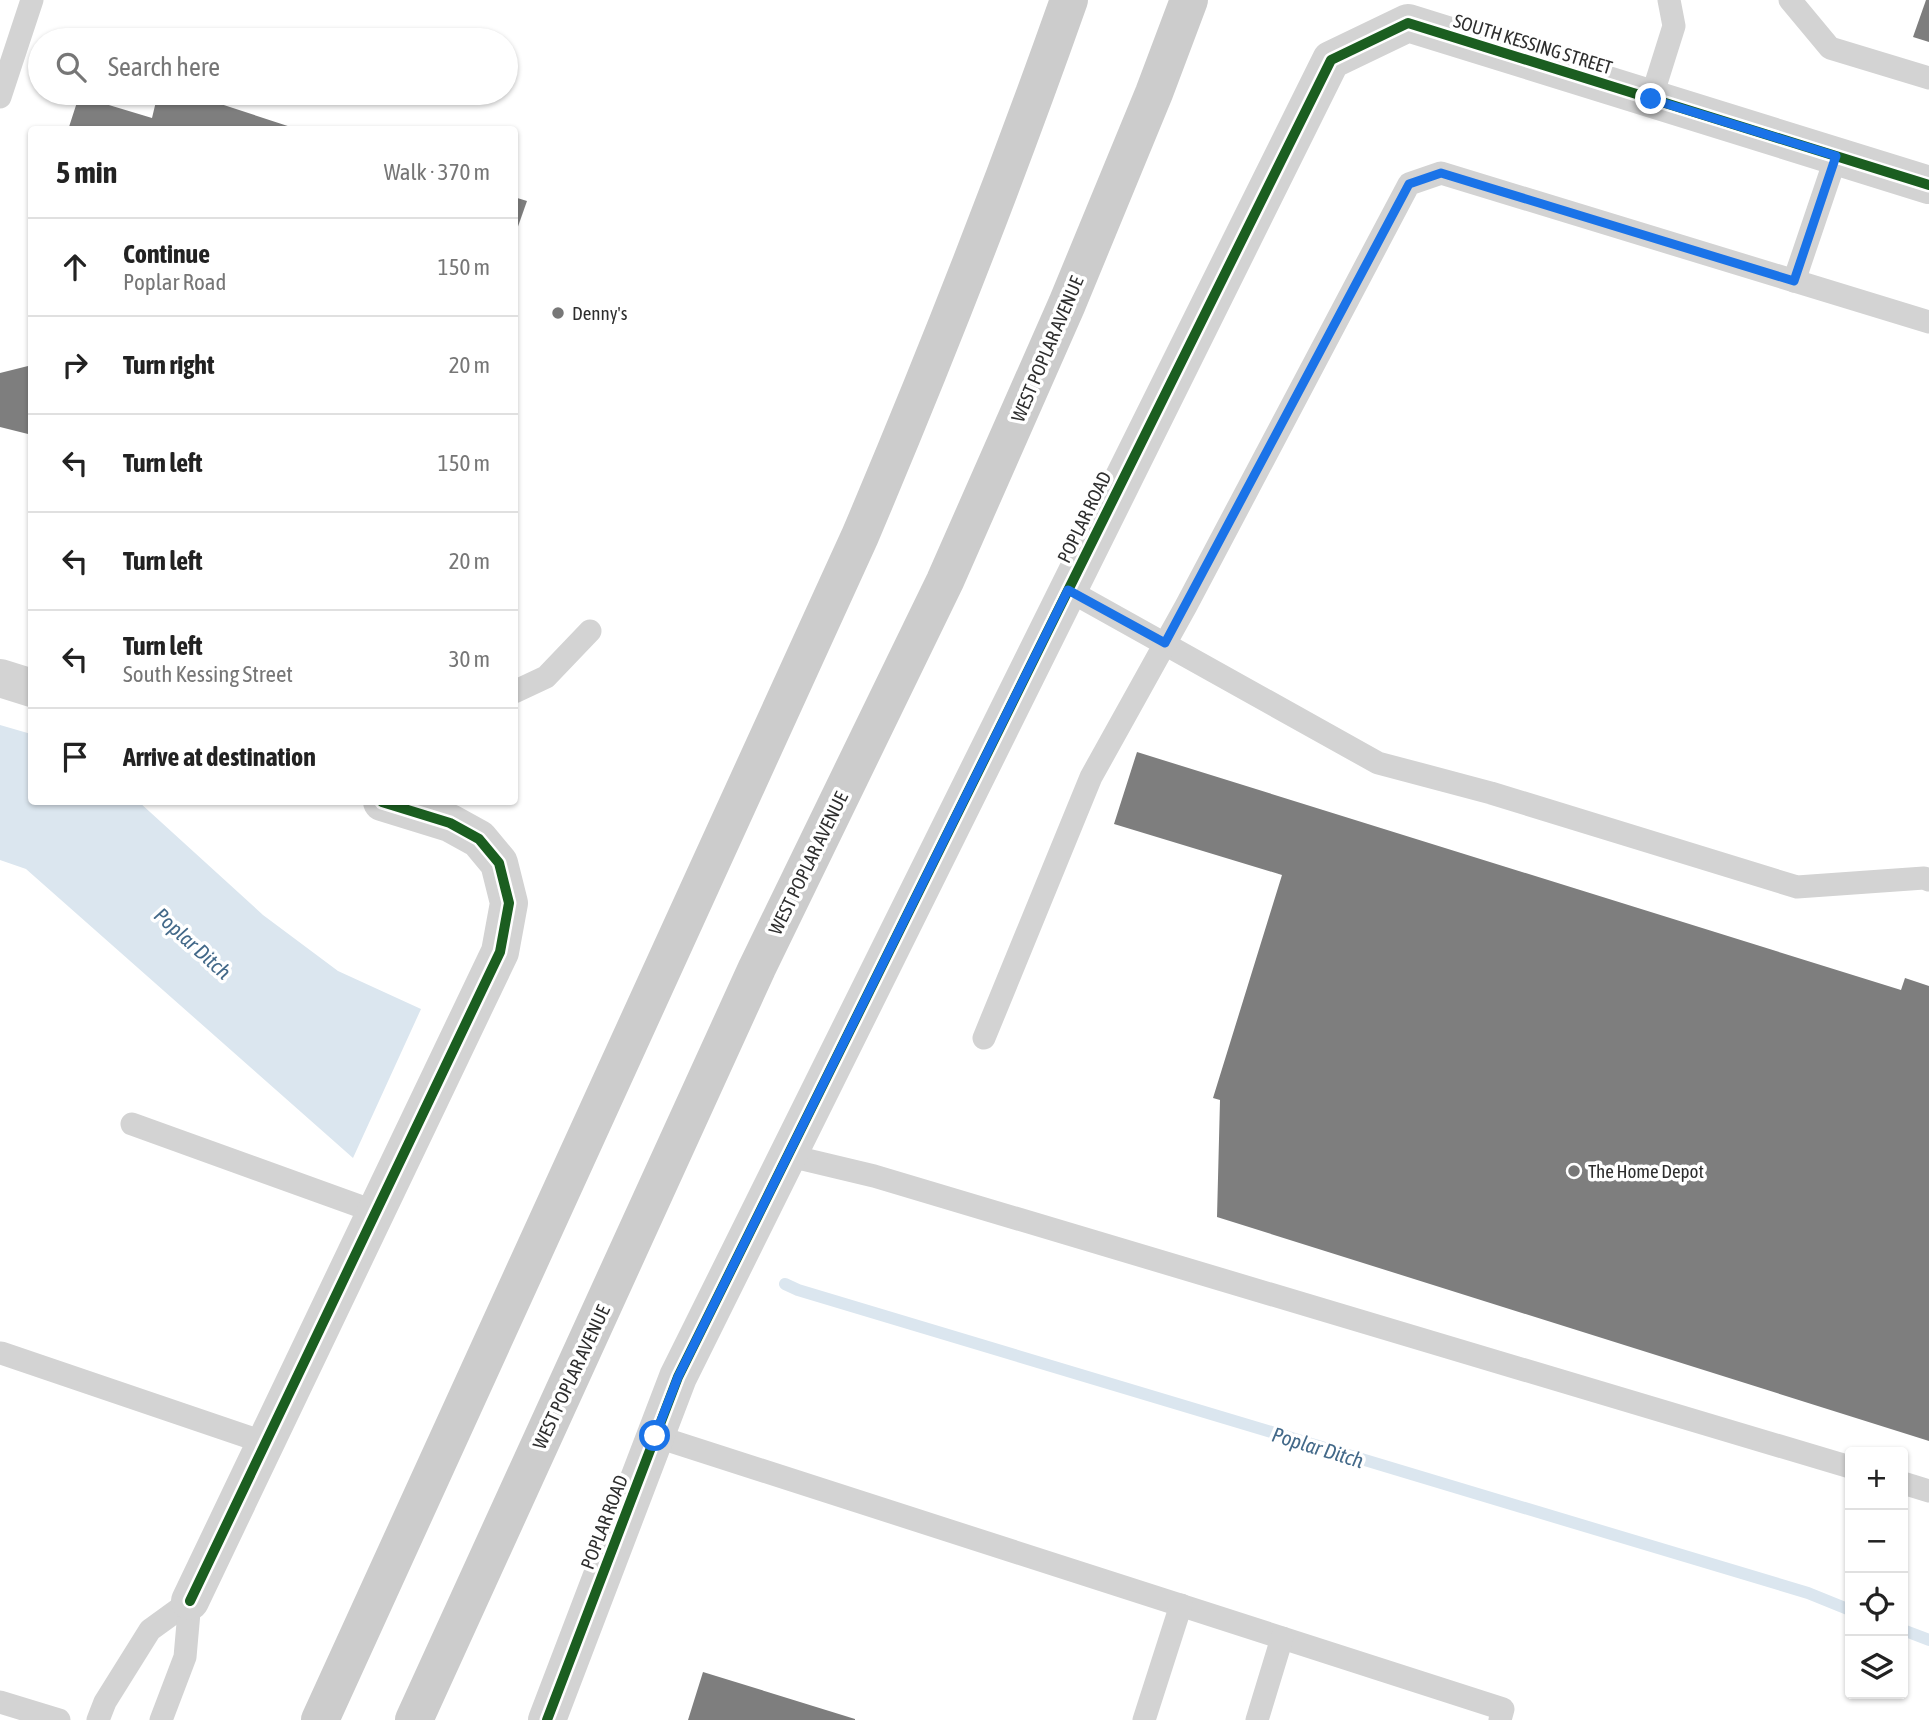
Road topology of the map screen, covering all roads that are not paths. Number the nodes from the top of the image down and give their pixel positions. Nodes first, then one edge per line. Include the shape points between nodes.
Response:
1 (32, 0) edge
2 (1069, 0) edge
3 (1189, 0) edge
4 (1669, 0) edge
5 (1790, 0) edge
6 (1331, 60) joint
7 (1929, 78) edge
8 (0, 97) edge
9 (1651, 99) junction
10 (1836, 156) junction
11 (1929, 186) edge
12 (1794, 281) junction
13 (1929, 322) edge
14 (1068, 590) junction
15 (590, 631) dead end
16 (1165, 643) junction
17 (0, 678) edge
18 (28, 687) edge
19 (518, 690) edge
20 (402, 805) edge
21 (455, 813) edge
22 (1929, 880) edge
23 (984, 1038) dead end
24 (132, 1124) dead end
25 (786, 1155) junction
26 (376, 1212) junction
27 (1, 1353) edge
28 (655, 1436) junction
29 (266, 1443) junction
30 (1845, 1466) edge
31 (1908, 1484) edge
32 (1929, 1490) edge
33 (190, 1601) junction
34 (1181, 1605) junction
35 (1282, 1638) junction
36 (0, 1702) edge
37 (59, 1720) edge
38 (99, 1720) edge
39 (161, 1720) edge
40 (320, 1720) edge
41 (414, 1720) edge
42 (547, 1720) edge
43 (1144, 1720) edge
44 (1257, 1720) edge
45 (1500, 1720) edge

1 - 8 lane
2 - 40 main road via 915,407 860,536
3 - 41 main road, WEST POPLAR AVENUE via 1067,304 945,581 757,968
4 - 9 lane via 1674,26
5 - 7 lane via 1830,48
6 - 9 street, SOUTH KESSING STREET via 1408,23
6 - 14 street, POPLAR ROAD
9 - 10 street, SOUTH KESSING STREET
10 - 11 street, SOUTH KESSING STREET
10 - 12 lane
12 - 13 lane
12 - 16 lane via 1441,173 1409,184
14 - 16 lane
14 - 25 street, POPLAR ROAD
15 - 19 lane via 546,677
16 - 22 lane via 1378,763 1797,887
16 - 23 lane via 1091,777
17 - 18 street
20 - 21 street
21 - 26 street via 499,863 509,903 500,952
24 - 26 lane
25 - 28 street, POPLAR ROAD via 678,1377
25 - 30 lane via 874,1176
26 - 29 street
27 - 29 lane
28 - 34 lane
28 - 42 street, POPLAR ROAD
29 - 33 street
31 - 32 lane
33 - 38 lane via 150,1630 105,1702
33 - 39 lane via 184,1657
34 - 35 lane
34 - 43 lane
35 - 44 lane
35 - 45 lane via 1503,1709
36 - 37 lane

